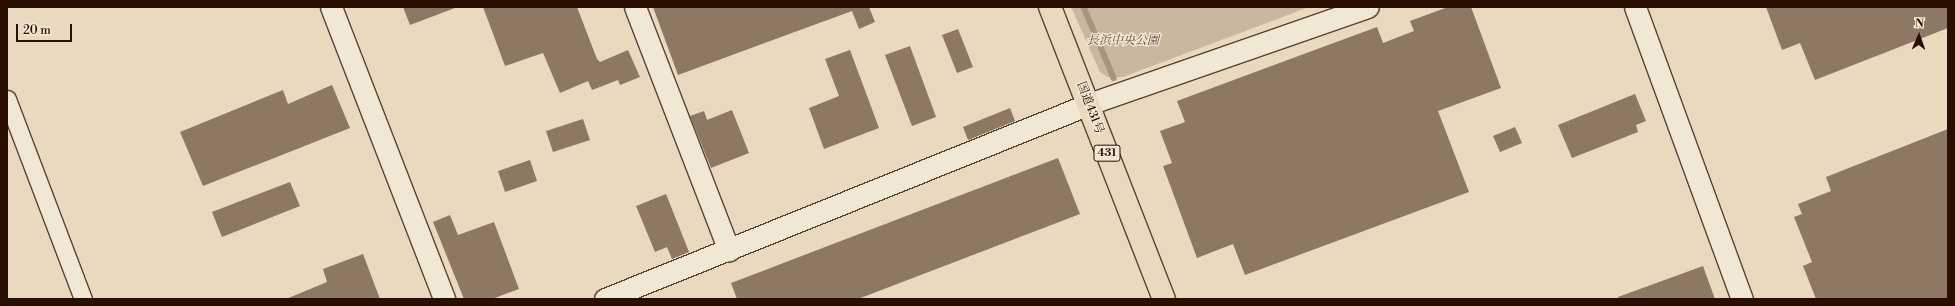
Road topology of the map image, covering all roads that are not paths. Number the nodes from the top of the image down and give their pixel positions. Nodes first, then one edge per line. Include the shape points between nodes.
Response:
1 (330, 7) edge
2 (634, 7) edge
3 (1050, 7) edge
4 (1368, 7) edge
5 (1635, 7) edge
6 (7, 99) edge
7 (1089, 104) junction
8 (730, 250) junction
9 (83, 299) edge
10 (444, 299) edge
11 (605, 299) edge
12 (1164, 299) edge
13 (1742, 299) edge

1 - 10 street
2 - 8 street
3 - 7 highway, 国道431号 / 431
4 - 7 street
5 - 13 street
6 - 9 street
7 - 8 street
7 - 12 highway, 国道431号 / 431
8 - 11 street

